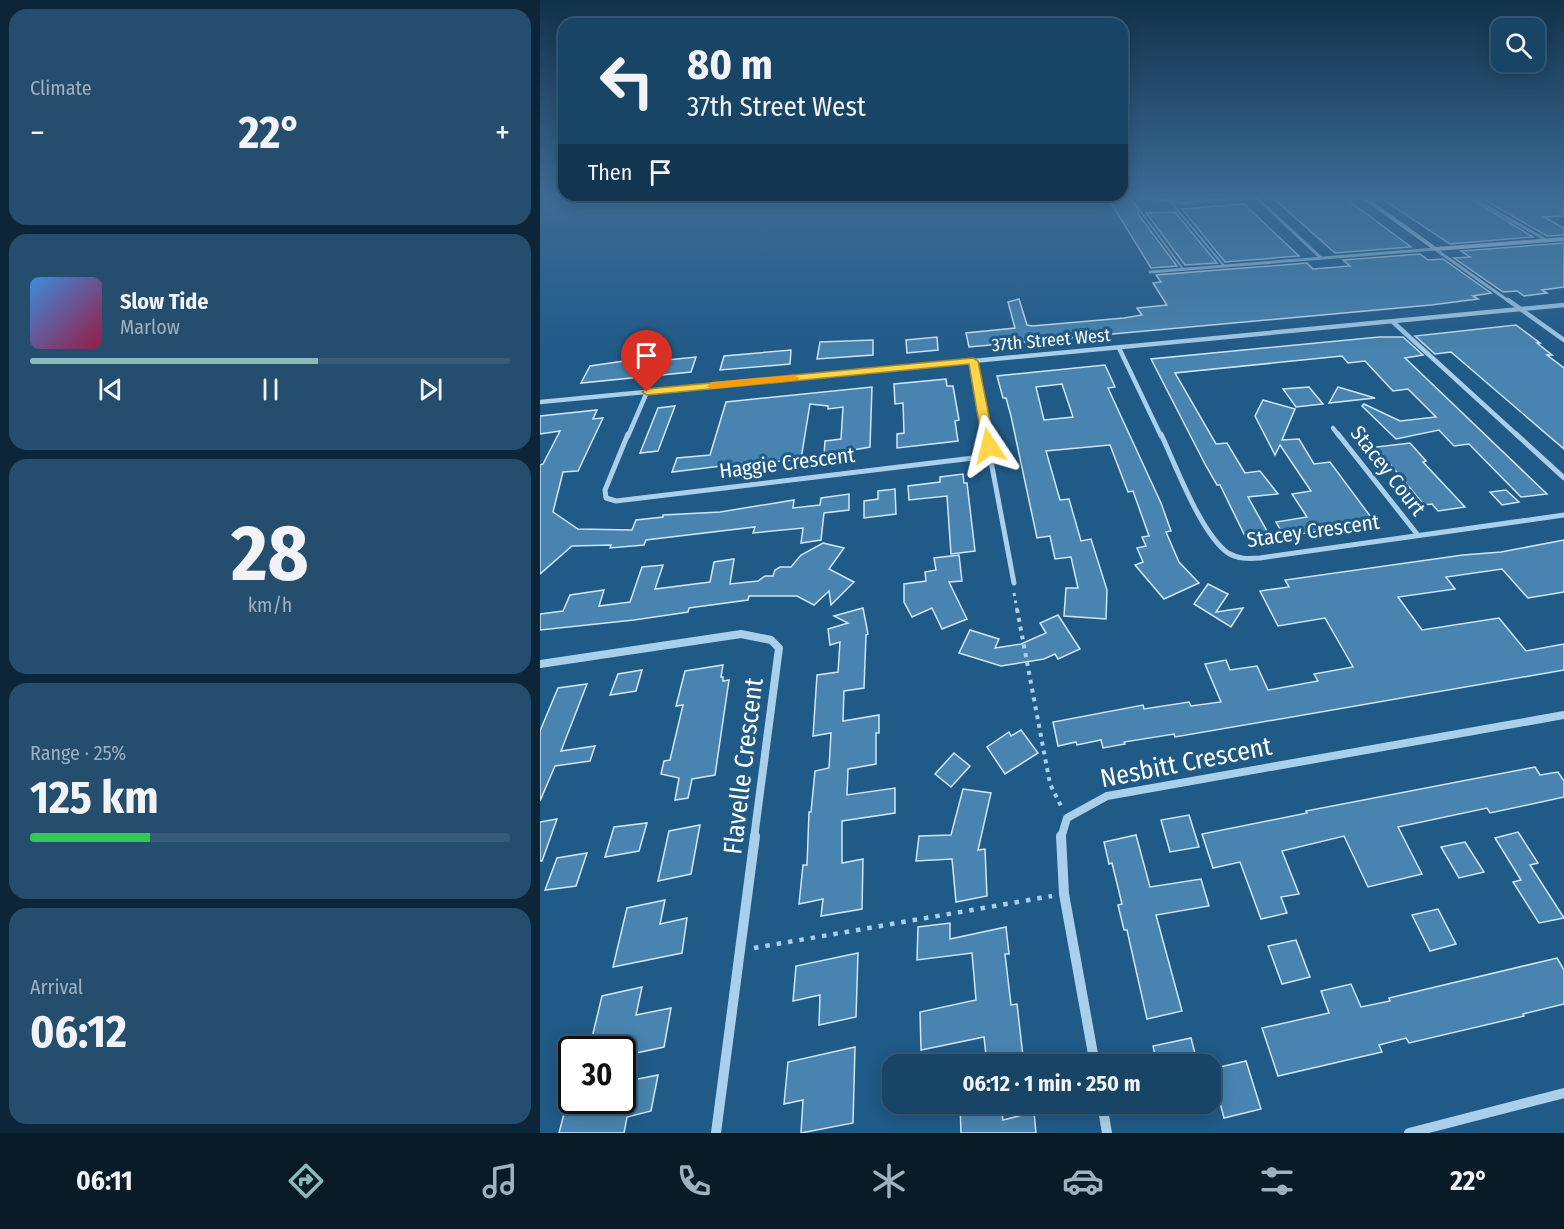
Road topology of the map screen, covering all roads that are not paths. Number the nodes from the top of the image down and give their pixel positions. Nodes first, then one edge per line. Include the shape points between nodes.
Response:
1 (1170, 251) edge
2 (1211, 251) edge
3 (1313, 251) edge
4 (1411, 251) edge
5 (1438, 251) edge
6 (1321, 258) junction
7 (1224, 266) junction
8 (1183, 269) junction
9 (1150, 272) dead end
10 (1564, 305) edge
11 (1520, 309) junction
12 (1393, 322) junction
13 (1564, 340) edge
14 (1119, 348) junction
15 (973, 361) junction
16 (647, 392) junction
17 (540, 402) edge
18 (1333, 428) dead end
19 (990, 456) junction
20 (1564, 478) edge
21 (1564, 515) edge
22 (1417, 534) junction
23 (1014, 583) road end
24 (540, 664) edge
25 (1564, 715) edge
26 (1093, 1054) edge
27 (1564, 1093) edge
28 (1104, 1114) edge
29 (716, 1133) edge
30 (1107, 1133) edge
31 (1409, 1133) edge

1 - 8 lane
2 - 7 lane
3 - 6 street
4 - 6 street
5 - 11 street
6 - 7 street
7 - 8 street
8 - 9 street
10 - 11 street, 37th Street West
11 - 12 street, 37th Street West
11 - 13 street
12 - 14 street, 37th Street West
12 - 20 street
14 - 15 street, 37th Street West
14 - 22 street, Stacey Crescent via 1207,530 1225,552 1253,560
15 - 16 street, 37th Street West
15 - 19 street
16 - 17 street, 37th Street West
16 - 19 street, Haggie Crescent via 608,480 606,498 616,501
18 - 22 street, Stacey Court
19 - 23 street
21 - 22 street, Stacey Crescent
24 - 29 street, Flavelle Crescent via 741,634 771,640 778,648
25 - 26 street, Nesbitt Crescent via 1107,796 1067,818 1060,853 1064,894
27 - 31 street
28 - 30 street

